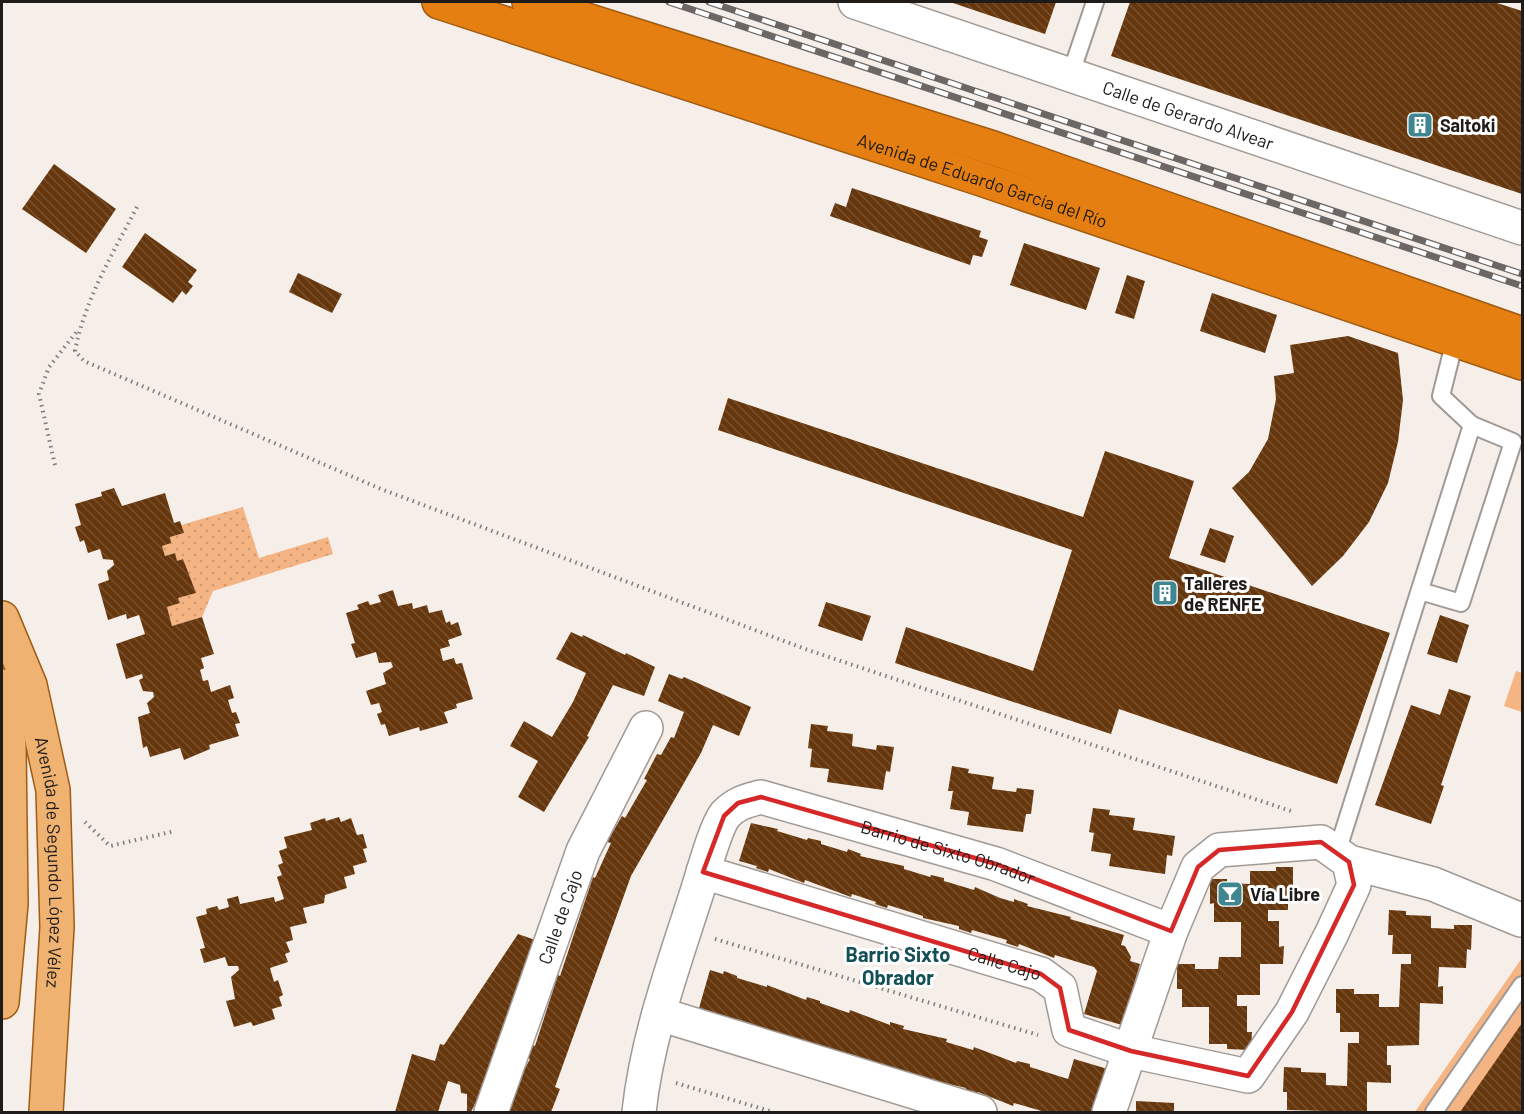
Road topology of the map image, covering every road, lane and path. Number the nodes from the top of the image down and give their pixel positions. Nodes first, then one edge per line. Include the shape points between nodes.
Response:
1 (439, 2) edge
2 (529, 2) edge
3 (855, 2) edge
4 (1095, 2) edge
5 (1070, 76) junction
6 (137, 207) dead end
7 (1522, 228) edge
8 (80, 328) junction
9 (1522, 334) edge
10 (1455, 340) junction
11 (1522, 363) edge
12 (1472, 426) junction
13 (55, 465) dead end
14 (1420, 591) junction
15 (2, 618) edge
16 (2, 686) edge
17 (646, 728) dead end
18 (79, 816) dead end
19 (175, 831) dead end
20 (1336, 852) junction
21 (703, 872) junction
22 (1521, 920) edge
23 (685, 930) junction
24 (1171, 931) junction
25 (1522, 985) edge
26 (2, 1002) edge
27 (659, 1014) junction
28 (1069, 1029) junction
29 (1131, 1051) junction
30 (643, 1073) junction
31 (46, 1113) edge
32 (490, 1113) edge
33 (639, 1113) edge
34 (773, 1113) edge
35 (980, 1113) edge
36 (1109, 1113) edge
37 (1434, 1113) edge

1 - 10 highway, Avenida de Eduardo García del Río via 993,182
2 - 9 highway, Avenida de Eduardo García del Río via 993,148
3 - 5 street, Calle de Gerardo Alvear
4 - 5 lane
5 - 7 street, Calle de Gerardo Alvear
6 - 8 path
8 - 13 path via 49,367 39,394
8 - 20 path via 75,351 84,361 381,489 808,650 1291,811
10 - 11 highway, Avenida de Eduardo García del Río
10 - 12 lane via 1441,396
12 - 14 lane
12 - 14 lane via 1514,442 1461,603
14 - 20 lane
15 - 31 main road, Avenida de Segundo López Vélez via 30,686 53,790 57,927
16 - 26 main road, Avenida de Segundo López Vélez via 9,744 11,904
17 - 32 street, Calle de Cajo via 583,852
18 - 19 path via 110,846
20 - 22 street via 1433,884
20 - 24 street via 1219,850 1198,867
20 - 29 street via 1354,885 1292,1012 1248,1076
21 - 23 street
21 - 24 street, Barrio de Sixto Obrador via 724,816 738,802 761,797 996,864
21 - 28 street, Calle Cajo via 1041,974 1060,988
23 - 27 street
23 - 28 path via 1040,1035
24 - 29 street
25 - 37 lane
27 - 30 street
27 - 35 street
28 - 29 street
29 - 36 street
30 - 33 street
30 - 34 path

